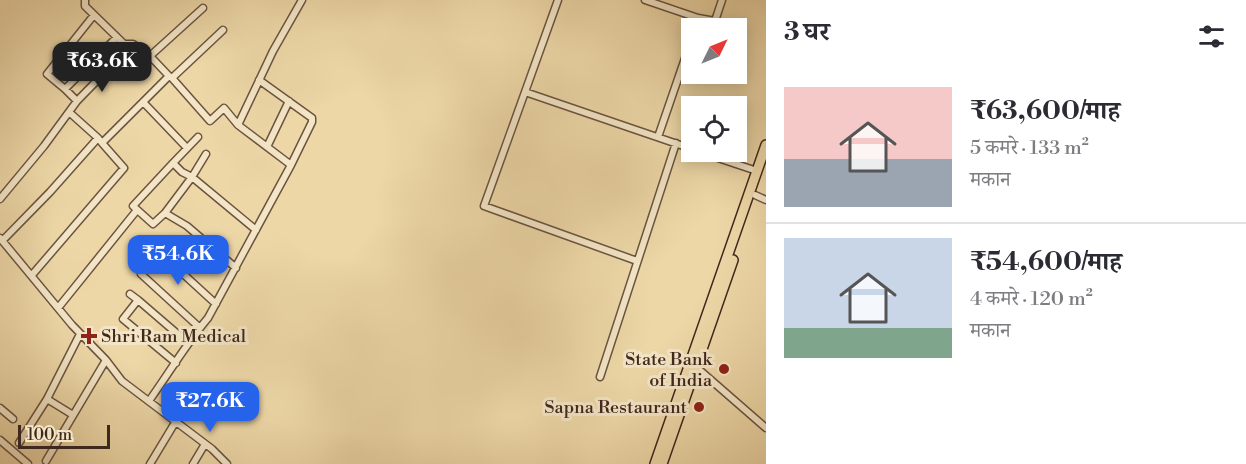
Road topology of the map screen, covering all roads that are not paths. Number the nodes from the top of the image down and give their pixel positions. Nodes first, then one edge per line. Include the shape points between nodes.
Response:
1 (85, 0) edge
2 (302, 0) edge
3 (558, 0) edge
4 (645, 0) edge
5 (722, 0) edge
6 (203, 8) dead end
7 (94, 15) junction
8 (698, 18) edge
9 (716, 18) edge
10 (223, 30) dead end
11 (117, 37) junction
12 (150, 56) junction
13 (117, 60) dead end
14 (681, 70) edge
15 (171, 77) junction
16 (259, 80) junction
17 (65, 89) junction
18 (525, 92) junction
19 (289, 100) junction
20 (77, 101) junction
21 (143, 102) junction
22 (69, 112) junction
23 (238, 125) junction
24 (198, 137) dead end
25 (658, 137) junction
26 (100, 141) junction
27 (676, 143) junction
28 (681, 145) edge
29 (766, 145) edge
30 (267, 147) junction
31 (187, 148) junction
32 (206, 154) dead end
33 (730, 162) edge
34 (173, 163) junction
35 (766, 164) edge
36 (291, 165) junction
37 (757, 171) junction
38 (192, 177) junction
39 (755, 195) junction
40 (0, 199) edge
41 (766, 200) edge
42 (137, 210) junction
43 (165, 213) junction
44 (256, 230) junction
45 (1, 239) edge
46 (156, 249) dead end
47 (637, 261) junction
48 (236, 268) junction
49 (141, 274) dead end
50 (32, 275) junction
51 (130, 294) dead end
52 (138, 300) junction
53 (216, 304) junction
54 (58, 308) junction
55 (200, 328) junction
56 (80, 334) junction
57 (188, 343) junction
58 (106, 360) junction
59 (176, 363) junction
60 (696, 367) junction
61 (600, 377) dead end
62 (47, 399) junction
63 (148, 401) junction
64 (0, 408) edge
65 (73, 415) junction
66 (13, 419) dead end
67 (176, 421) junction
68 (766, 428) edge
69 (0, 440) edge
70 (19, 443) dead end
71 (205, 444) junction
72 (46, 461) dead end
73 (28, 464) edge
74 (150, 464) edge
75 (194, 464) edge
76 (227, 464) edge
77 (655, 464) edge
78 (662, 464) edge

1 - 7 street via 85,6
2 - 16 street
3 - 18 street
4 - 8 street
5 - 9 street
6 - 12 street
7 - 11 street
7 - 17 street via 46,74
10 - 15 street
11 - 12 street via 124,45 133,44
11 - 17 street
12 - 15 street
13 - 20 street
14 - 25 street
15 - 21 street
15 - 23 street via 210,121 224,108
16 - 19 street
16 - 23 street
17 - 20 street
18 - 25 street
18 - 47 street via 484,206
19 - 30 street
19 - 36 street via 308,114 312,122
20 - 22 street
21 - 26 street
21 - 31 street
22 - 26 street
22 - 40 street
23 - 30 street
24 - 31 street
25 - 27 street
26 - 45 street
26 - 50 street via 124,168
27 - 28 street
27 - 47 street
29 - 37 main road
30 - 36 street
31 - 34 street
32 - 38 street
33 - 37 street
34 - 38 street
34 - 42 street via 133,206
35 - 39 main road
36 - 44 street
37 - 77 main road
38 - 43 street
38 - 44 street
39 - 41 street
39 - 60 main road
42 - 43 street via 153,225
42 - 54 street
43 - 48 street via 187,226
44 - 48 street
45 - 50 street
46 - 53 street
47 - 61 street
48 - 53 street
49 - 55 street
50 - 54 street
51 - 52 street
52 - 57 street
52 - 59 street via 123,320
53 - 55 street
54 - 56 street
55 - 57 street
56 - 58 street
56 - 62 street
57 - 59 street
58 - 63 street via 122,381
58 - 65 street
59 - 63 street
60 - 68 street
60 - 78 main road
62 - 65 street
62 - 70 street
63 - 67 street
64 - 66 street
65 - 72 street
67 - 71 street
67 - 74 street
69 - 73 street
71 - 75 street
71 - 76 street

